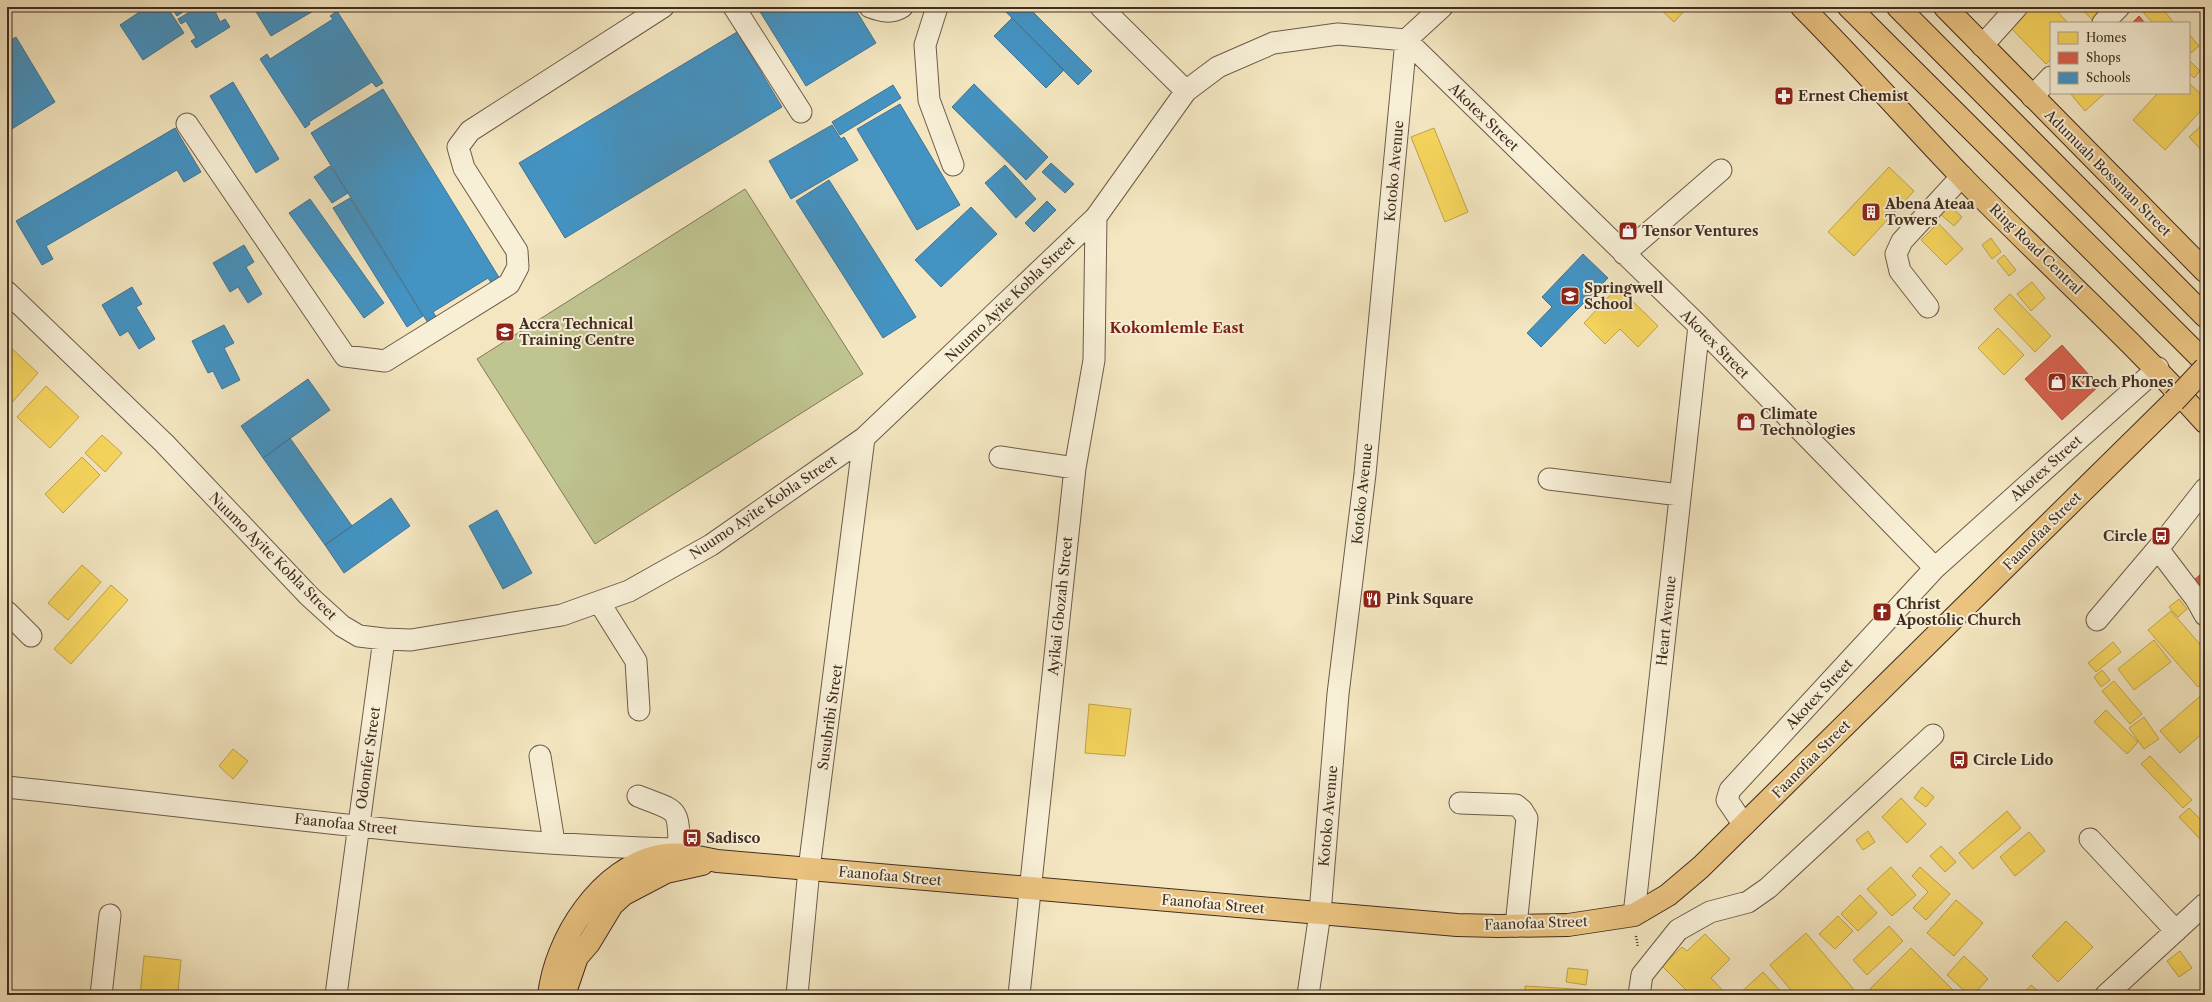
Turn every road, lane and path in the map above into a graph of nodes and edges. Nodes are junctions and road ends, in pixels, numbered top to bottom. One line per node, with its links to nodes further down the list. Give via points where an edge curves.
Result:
1 (663, 7): 23 (street, via 470,131 458,147 464,168 517,251 518,267 509,284 385,361 345,356)
2 (734, 7): 22 (street)
3 (870, 7): 4 (street, via 884,12)
4 (902, 7)
5 (937, 7): 24 (street, via 925,45 930,100)
6 (1442, 7): 17 (street)
7 (1802, 7): 26 (main road, Ring Road Central)
8 (1849, 7): 34 (main road)
9 (1898, 7): 32 (main road)
10 (1936, 7): 16 (main road)
11 (1945, 7): 16 (main road, Adumuah Bossman Street)
12 (2017, 7): 18 (street)
13 (2119, 7): 15 (street)
14 (1108, 9): 20 (street)
15 (2104, 22)
16 (1964, 28): 18 (main road, Adumuah Bossman Street)
17 (1406, 40): 20 (street, Nuumo Ayite Kobla Street, via 1338,34 1273,42 1218,67); 28 (street, Akotex Street); 67 (street, Kotoko Avenue, via 1365,474 1338,694)
18 (1982, 46): 21 (main road, Adumuah Bossman Street)
19 (2050, 78): 21 (street)
20 (1186, 91): 27 (street, Nuumo Ayite Kobla Street)
21 (2032, 97): 29 (main road, Adumuah Bossman Street)
22 (801, 112)
23 (187, 124)
24 (953, 166)
25 (1721, 170): 28 (street)
26 (1962, 176): 31 (street, via 1902,241 1896,254 1900,271); 35 (main road, Ring Road Central)
27 (1096, 217): 38 (street, Nuumo Ayite Kobla Street); 40 (street, Ayikai Gbozah Street, via 1094,360)
28 (1624, 254): 33 (street, Akotex Street)
29 (2205, 271)
30 (7, 292): 51 (street, Nuumo Ayite Kobla Street, via 164,443 309,596 342,626 359,636)
31 (1928, 307)
32 (2205, 316)
33 (1699, 326): 43 (street, Heart Avenue); 45 (street, Akotex Street)
34 (2205, 362)
35 (2158, 368): 37 (main road, Ring Road Central); 45 (street, Akotex Street)
36 (2205, 368): 58 (main road, Faanofaa Street, bridge)
37 (2205, 422)
38 (864, 438): 46 (street, Nuumo Ayite Kobla Street, via 711,545 629,591); 64 (street, Susubribi Street)
39 (1000, 457): 40 (street)
40 (1075, 468): 65 (street, Ayikai Gbozah Street)
41 (1549, 479): 43 (street)
42 (2205, 489): 44 (street)
43 (1680, 495): 69 (street, Heart Avenue)
44 (2158, 548): 48 (street); 49 (street)
45 (1934, 568): 58 (street, Akotex Street, via 1730,790 1727,800)
46 (599, 602): 51 (street, Nuumo Ayite Kobla Street, via 562,615 410,640); 52 (street, via 636,661)
47 (7, 612): 50 (street)
48 (2205, 615)
49 (2097, 620)
50 (31, 636)
51 (384, 639): 59 (street, Odomfer Street)
52 (640, 710)
53 (1933, 734): 79 (street, via 1768,888 1748,902 1710,912 1678,930 1642,975)
54 (540, 756): 61 (street)
55 (7, 787): 59 (street, Faanofaa Street)
56 (638, 796): 62 (street, via 672,810 676,815)
57 (1460, 803): 70 (street, via 1516,805 1527,818)
58 (1744, 825): 69 (main road, Faanofaa Street, via 1668,895)
59 (359, 826): 61 (street, Faanofaa Street); 73 (street, Odomfer Street)
60 (2090, 839): 71 (street)
61 (554, 842): 62 (street, Faanofaa Street)
62 (681, 852): 63 (main road); 74 (main road, via 642,862 590,900 557,955)
63 (717, 861): 64 (main road, Faanofaa Street); 75 (main road, via 666,872 624,894 612,905 578,957)
64 (809, 869): 65 (main road, Faanofaa Street); 76 (street, Susubribi Street)
65 (1030, 888): 67 (main road, Faanofaa Street); 77 (street, Ayikai Gbozah Street)
66 (2205, 904): 71 (street)
67 (1320, 913): 70 (main road, Faanofaa Street, via 1457,925); 78 (street, Kotoko Avenue)
68 (110, 915): 72 (street)
69 (1634, 915): 70 (main road, Faanofaa Street, via 1568,925)
70 (1516, 926)
71 (2176, 931): 80 (street)
72 (101, 995)
73 (336, 995)
74 (549, 995)
75 (564, 995)
76 (797, 995)
77 (1019, 995)
78 (1308, 995)
79 (1639, 995)
80 (2106, 995)

